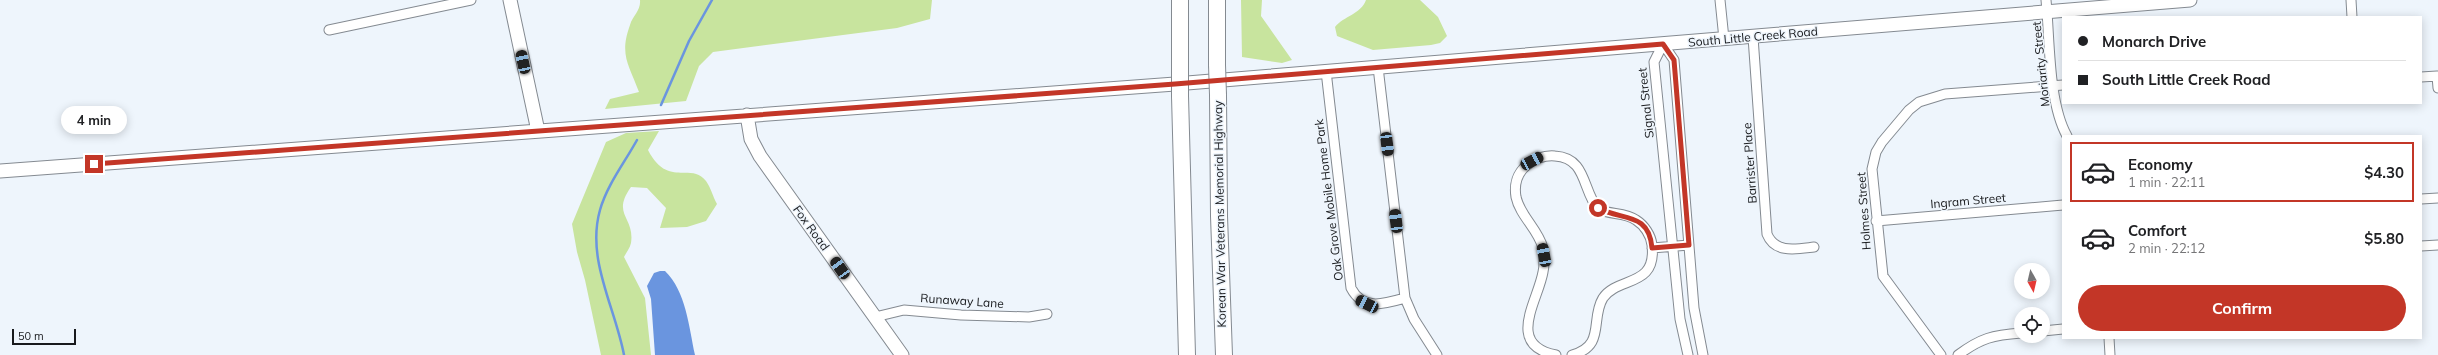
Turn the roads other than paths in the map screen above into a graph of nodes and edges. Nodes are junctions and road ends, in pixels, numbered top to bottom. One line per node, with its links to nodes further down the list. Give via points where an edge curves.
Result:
1 (471, 0): 10 (street)
2 (510, 0): 20 (street)
3 (1180, 0): 41 (highway, bridge)
4 (1217, 0): 42 (highway, Korean War Veterans Memorial Highway, bridge, via 1219,216)
5 (1720, 0): 12 (street)
6 (2190, 0): 8 (street, South Little Creek Road)
7 (2350, 0): 9 (street)
8 (2047, 6): 11 (street, South Little Creek Road); 17 (street, Moriarity Street)
9 (2352, 16)
10 (329, 30)
11 (1753, 37): 12 (street, South Little Creek Road); 32 (street, Barrister Place, via 1767,234 1770,240 1781,248)
12 (1724, 40): 13 (street, South Little Creek Road)
13 (1663, 44): 14 (street, South Little Creek Road); 27 (street, via 1674,60); 29 (street, Signal Street, via 1654,62)
14 (1378, 66): 15 (street, South Little Creek Road); 33 (street)
15 (1326, 71): 19 (street, South Little Creek Road); 33 (street, Oak Grove Mobile Home Park, via 1351,288 1359,300 1367,304 1387,303)
16 (2422, 77): 18 (street, via 2437,76)
17 (2058, 85): 21 (street, Moriarity Street, via 2060,120); 26 (street, Holmes Street, via 1945,94 1919,102 1900,120 1876,152 1872,169)
18 (2438, 88)
19 (747, 114): 20 (street, South Little Creek Road); 35 (street, Fox Road, via 751,139 760,156)
20 (538, 131): 22 (street, South Little Creek Road)
21 (2067, 135)
22 (0, 171)
23 (2438, 198): 24 (street)
24 (2422, 199)
25 (2062, 205): 26 (street, Ingram Street)
26 (1876, 221): 48 (street, Holmes Street, via 1880,268 1886,283)
27 (1689, 245): 29 (street); 47 (street, via 1694,308)
28 (2438, 245): 30 (street)
29 (1673, 246): 31 (street); 46 (street, Signal Street, via 1681,326)
30 (2422, 246)
31 (1652, 248): 44 (street, via 1650,237 1635,219 1598,208 1584,176 1571,160 1564,157 1539,157 1525,166 1516,180 1516,198 1540,239 1544,263 1542,280 1530,308 1528,330 1534,344); 45 (street, via 1651,262 1644,273 1633,282 1613,289 1604,298 1599,308 1598,326 1593,340 1582,351)
32 (1814, 248)
33 (1405, 298): 43 (street, via 1411,314)
34 (1047, 314): 35 (street, Runaway Lane, via 1029,317 904,310)
35 (875, 317): 40 (street, Fox Road)
36 (2062, 329): 37 (street)
37 (2050, 330)
38 (2014, 334): 49 (street, via 1986,337)
39 (2109, 339): 50 (street)
40 (902, 355)
41 (1187, 355)
42 (1224, 355)
43 (1437, 355)
44 (1556, 355)
45 (1572, 355)
46 (1688, 355)
47 (1703, 355)
48 (1941, 355)
49 (1958, 355)
50 (2110, 355)

